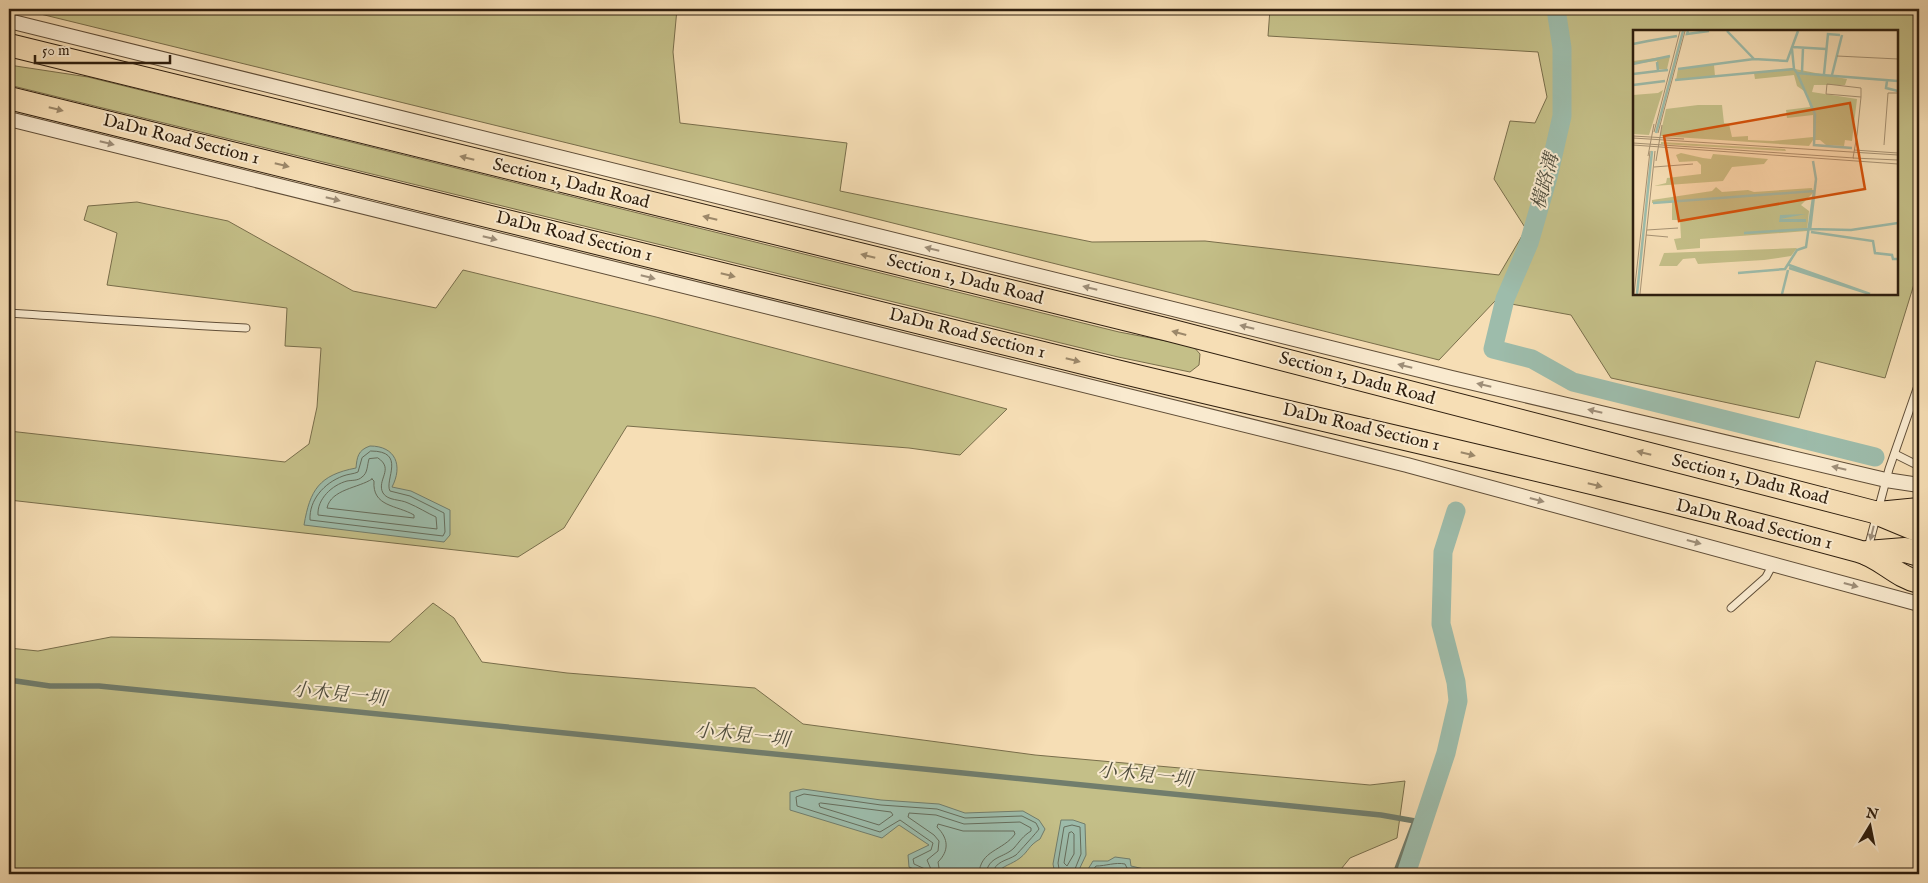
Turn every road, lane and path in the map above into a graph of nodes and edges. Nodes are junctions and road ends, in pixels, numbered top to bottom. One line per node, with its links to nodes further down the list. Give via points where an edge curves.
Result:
1 (9, 21): 10 (street, Section 1, Dadu Road, one-way to 1, via 1452,378)
2 (9, 45): 13 (main road, Section 1, Dadu Road, one-way to 2, via 1169,330)
3 (9, 98): 15 (main road, DaDu Road Section 1, one-way to 15)
4 (9, 119): 17 (street, DaDu Road Section 1, one-way to 17, via 1433,472)
5 (9, 313): 6 (lane)
6 (246, 328)
7 (1919, 383): 8 (lane)
8 (1894, 456): 9 (lane); 10 (lane)
9 (1919, 466)
10 (1888, 474): 11 (street, Section 1, Dadu Road); 13 (lane)
11 (1919, 485)
12 (1919, 509): 13 (main road, Section 1, Dadu Road)
13 (1878, 513): 14 (highway); 15 (lane, one-way to 15)
14 (1919, 530)
15 (1867, 553): 16 (highway, via 1904,550); 18 (main road, DaDu Road Section 1, via 1905,579)
16 (1919, 554)
17 (1774, 564): 19 (street, DaDu Road Section 1, one-way to 19); 20 (lane, via 1766,577)
18 (1919, 582)
19 (1919, 604)
20 (1731, 608)

